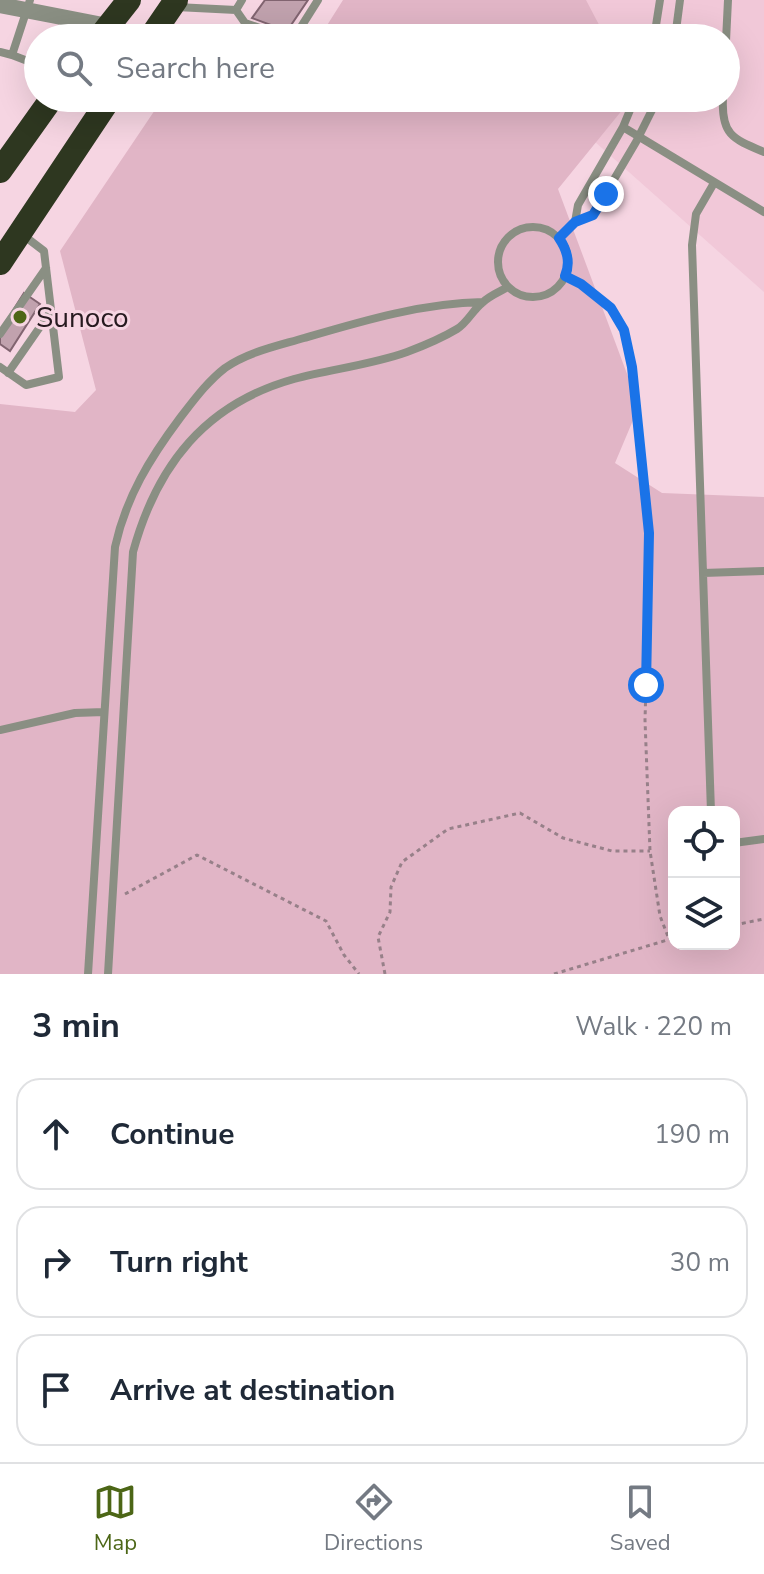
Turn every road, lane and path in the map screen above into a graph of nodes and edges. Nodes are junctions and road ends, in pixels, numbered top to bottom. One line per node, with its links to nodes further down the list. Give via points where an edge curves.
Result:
1 (129, 0): 12 (highway)
2 (242, 0): 10 (lane)
3 (318, 0): 15 (lane)
4 (660, 0): 16 (lane)
5 (680, 0): 17 (lane)
6 (728, 0): 18 (lane)
7 (173, 3): 10 (lane); 13 (highway)
8 (0, 5): 9 (street)
9 (29, 5): 11 (street); 20 (lane)
10 (236, 10): 14 (lane)
11 (82, 24)
12 (110, 24)
13 (159, 24)
14 (248, 24)
15 (302, 24)
16 (656, 24)
17 (677, 24)
18 (727, 24)
19 (0, 52): 20 (lane)
20 (12, 55): 21 (lane)
21 (24, 60)
22 (40, 112): 30 (highway, via 11,147)
23 (101, 112): 34 (highway)
24 (629, 112): 27 (lane)
25 (651, 112): 28 (lane)
26 (722, 112): 29 (lane, via 726,129 737,141)
27 (623, 127): 28 (lane); 33 (lane, via 578,205)
28 (640, 136): 31 (lane); 33 (lane, via 593,215)
29 (764, 152)
30 (0, 171)
31 (714, 183): 32 (lane); 45 (lane, via 696,214 692,245)
32 (764, 212)
33 (575, 222): 35 (lane)
34 (21, 233): 36 (highway); 37 (lane, via 44,251)
35 (559, 238): 38 (lane, via 569,260); 39 (lane, via 531,226 512,233 498,259)
36 (0, 263)
37 (46, 268): 41 (lane); 42 (lane)
38 (565, 276): 39 (lane, via 558,287 537,297); 51 (path, via 611,308 624,330 632,367 649,527 645,720)
39 (508, 287): 40 (lane)
40 (483, 302): 46 (lane, via 448,302 265,349 224,369 198,394 140,476 119,527); 58 (lane, via 458,328 406,352 251,394 188,441 171,462 133,552)
41 (51, 311): 43 (lane); 43 (lane, via 59,377 26,385)
42 (0, 334)
43 (4, 370)
44 (764, 571): 45 (lane)
45 (703, 573): 48 (lane)
46 (104, 712): 47 (lane); 57 (lane)
47 (0, 730)
48 (711, 806)
49 (764, 839): 50 (lane)
50 (740, 842)
51 (650, 851): 55 (path, via 660,916); 60 (path, via 612,851 563,838 520,813 448,829 402,862 391,887 390,912 378,937)
52 (125, 907): 59 (path, via 125,894 197,855 326,921)
53 (764, 919): 54 (path)
54 (740, 924)
55 (668, 933)
56 (668, 940): 61 (path)
57 (88, 974)
58 (108, 974)
59 (359, 974)
60 (385, 974)
61 (554, 974)

